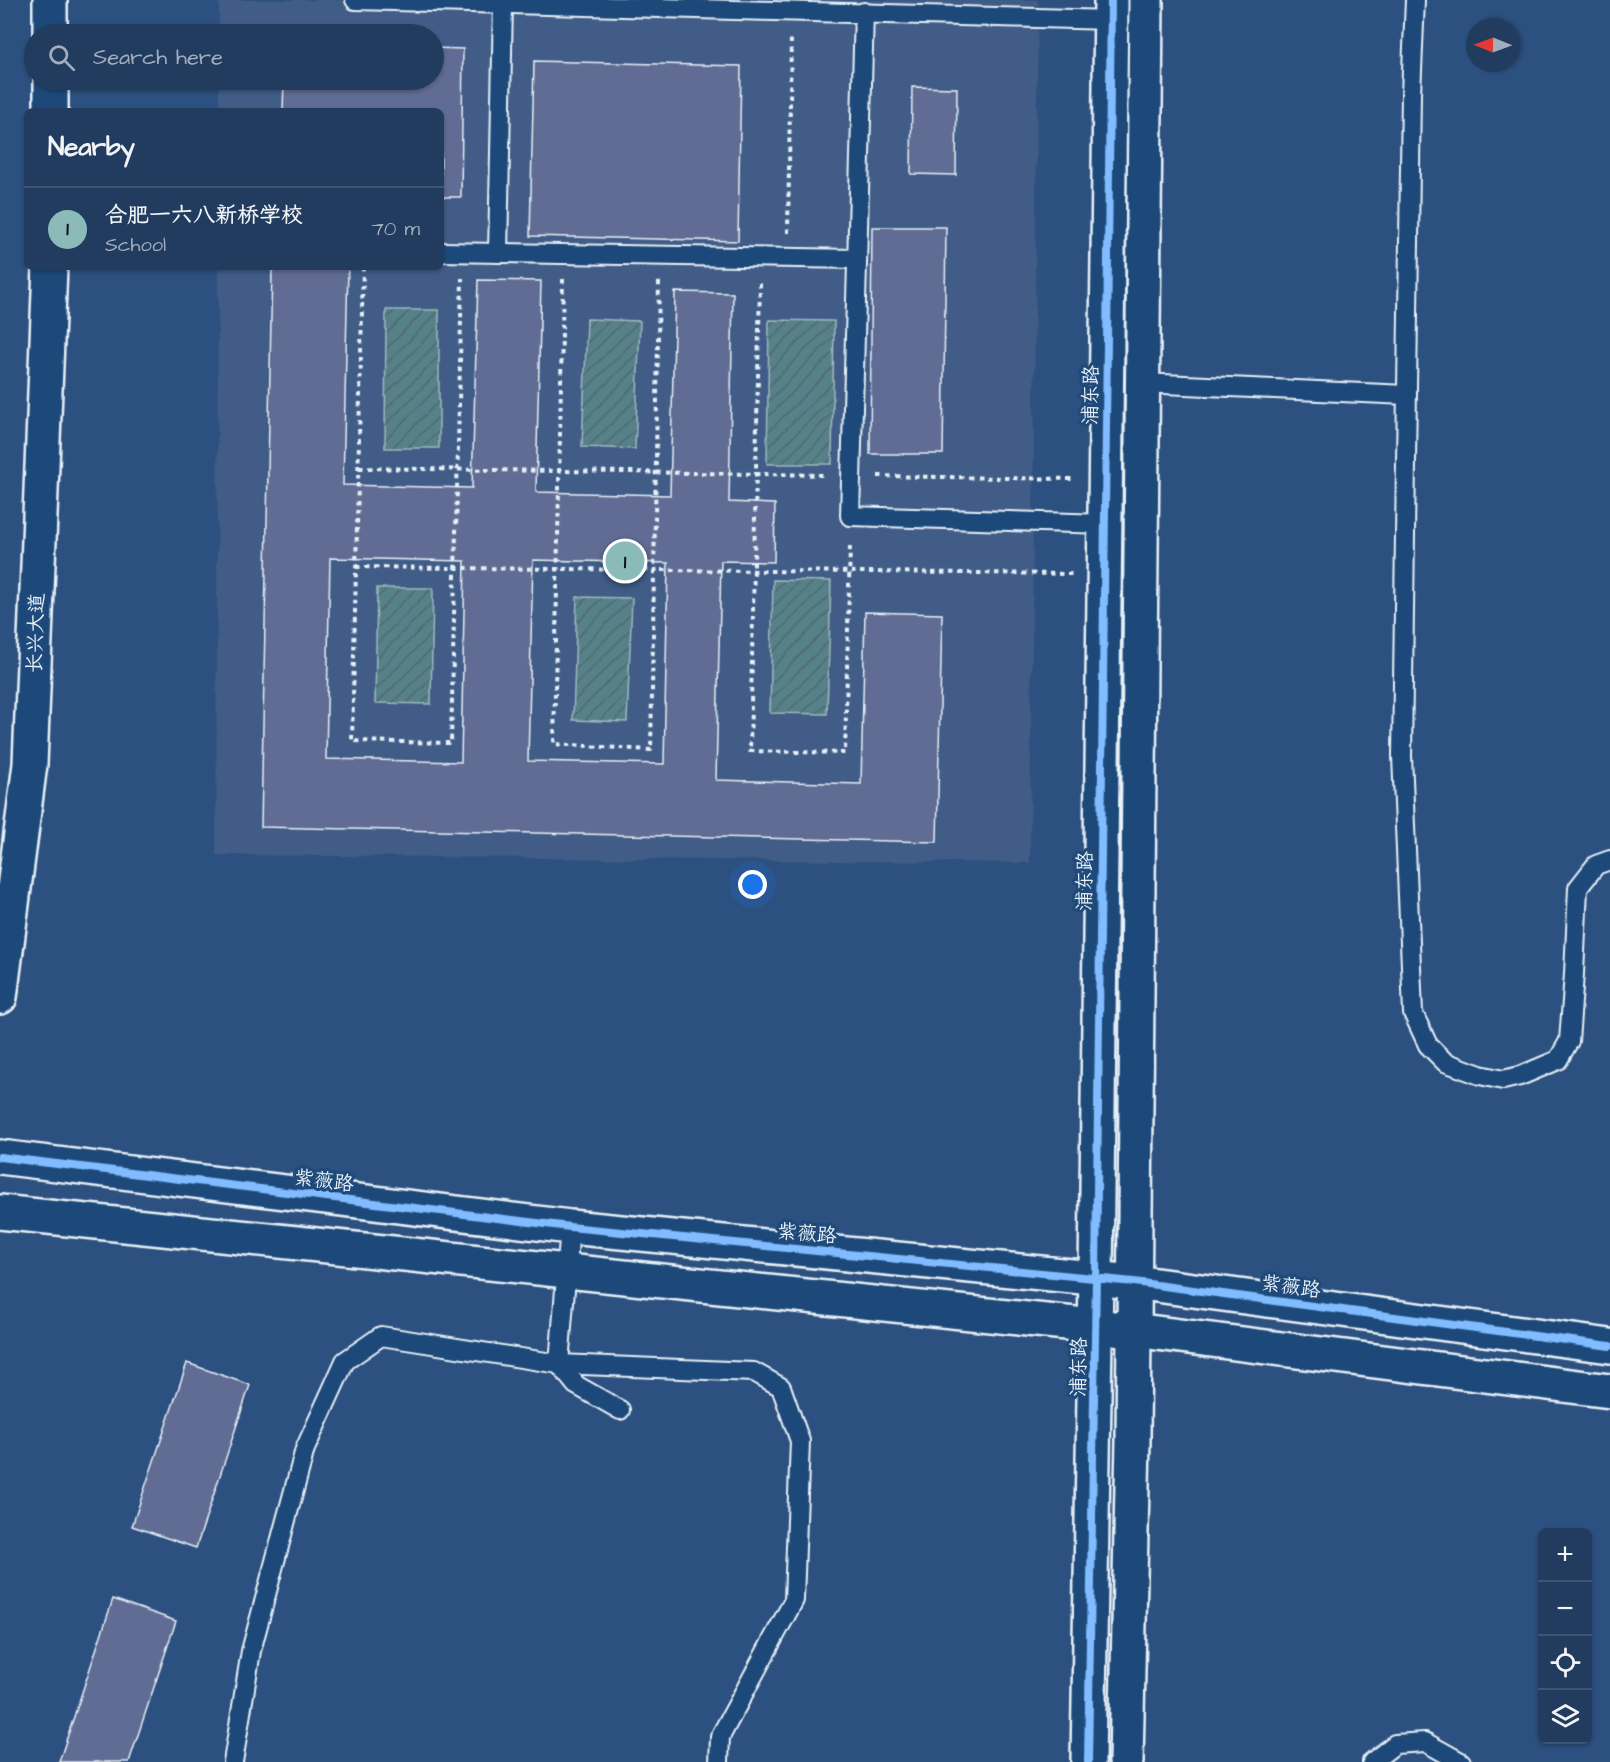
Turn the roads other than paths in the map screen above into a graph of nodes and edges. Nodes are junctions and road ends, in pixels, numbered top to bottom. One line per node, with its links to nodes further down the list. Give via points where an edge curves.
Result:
1 (50, 0): 8 (street)
2 (355, 0): 5 (lane)
3 (1146, 0): 15 (street)
4 (1415, 0): 16 (lane)
5 (503, 3): 7 (lane); 12 (lane)
6 (1111, 10): 7 (lane, via 989,18); 17 (street, 浦东路)
7 (864, 12): 13 (lane)
8 (50, 24)
9 (51, 90): 10 (street)
10 (51, 108)
11 (444, 252): 12 (lane)
12 (498, 253): 13 (lane)
13 (857, 259): 17 (lane, via 850,516)
14 (50, 270): 19 (street, 长兴大道, via 30,764)
15 (1141, 383): 16 (lane); 25 (street)
16 (1407, 395): 18 (lane, via 1402,756 1413,1013 1428,1045 1445,1062 1503,1080 1558,1060 1569,1041 1578,888 1596,866)
17 (1105, 524): 24 (street, 浦东路)
18 (1610, 860)
19 (0, 997)
20 (0, 1157): 22 (street, 紫薇路)
21 (0, 1212): 23 (street)
22 (570, 1227): 23 (lane); 24 (street, 紫薇路)
23 (567, 1271): 26 (street); 29 (lane)
24 (1096, 1277): 25 (street, 紫薇路); 26 (street, 浦东路)
25 (1134, 1282): 27 (street); 28 (street, 紫薇路)
26 (1095, 1326): 27 (street); 34 (street, 浦东路)
27 (1133, 1330): 30 (street); 35 (street)
28 (1610, 1346)
29 (559, 1364): 31 (lane, via 576,1385); 32 (lane, via 381,1336 345,1361 304,1449 251,1651); 33 (lane, via 754,1372 781,1387 800,1441 794,1600 720,1737)
30 (1610, 1391)
31 (620, 1410)
32 (233, 1762)
33 (719, 1762)
34 (1088, 1762)
35 (1126, 1762)
36 (1372, 1762): 37 (lane, via 1395,1744 1425,1742)
37 (1461, 1762)

